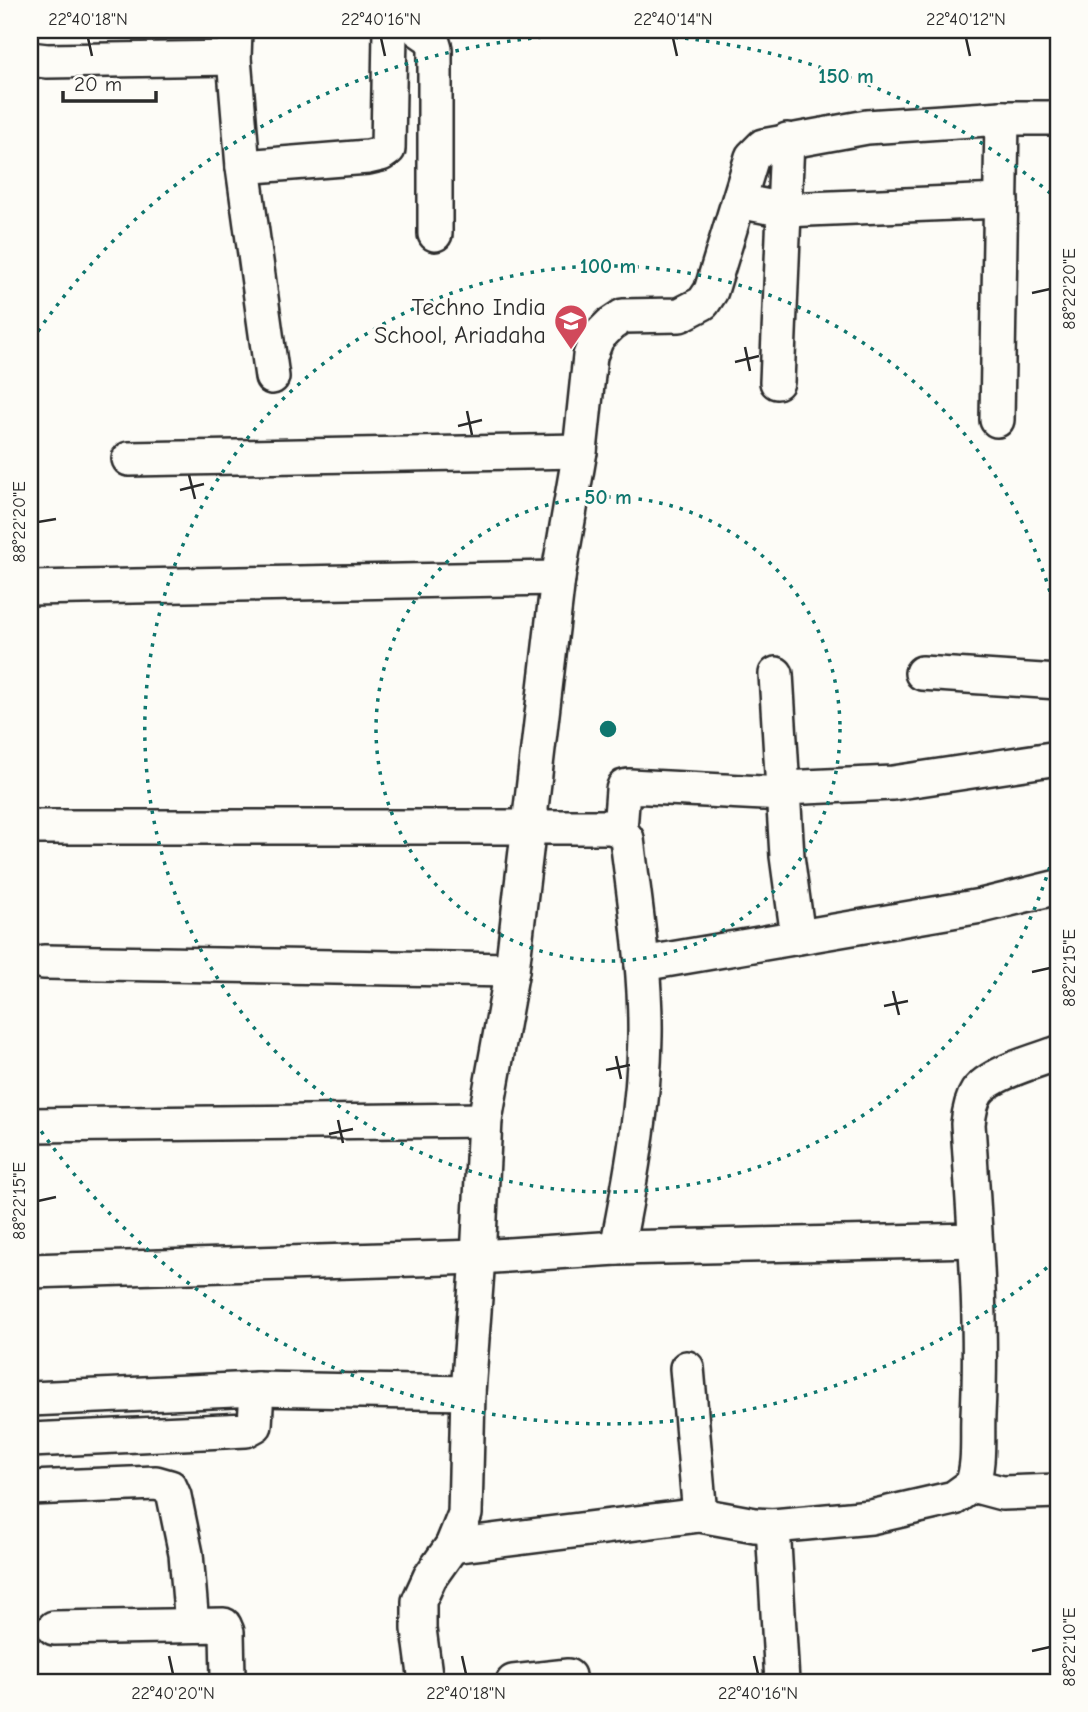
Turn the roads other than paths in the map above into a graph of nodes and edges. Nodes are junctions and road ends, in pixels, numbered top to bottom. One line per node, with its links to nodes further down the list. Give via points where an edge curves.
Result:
1 (390, 30): 8 (street, via 388,149 368,157)
2 (419, 30): 12 (street, via 432,39 435,49)
3 (235, 44): 4 (street); 8 (street)
4 (30, 59)
5 (1002, 118): 6 (street); 7 (street, via 867,127); 10 (street)
6 (1058, 118)
7 (787, 140): 9 (street, via 756,150); 11 (street)
8 (243, 167): 13 (street)
9 (739, 201): 11 (street); 16 (street, via 712,291 703,303 680,315 622,316 597,338 590,356)
10 (1001, 201): 11 (street); 15 (street)
11 (784, 210): 14 (street)
12 (435, 234)
13 (272, 377)
14 (777, 382)
15 (997, 420)
16 (580, 451): 17 (street); 18 (street)
17 (129, 459)
18 (558, 578): 19 (street); 26 (street)
19 (30, 587)
20 (922, 673): 22 (street)
21 (776, 674): 24 (street)
22 (1058, 682)
23 (1058, 758): 24 (street, via 893,783)
24 (783, 791): 27 (street, via 624,787); 29 (street)
25 (30, 827): 26 (street)
26 (529, 827): 27 (street); 32 (street)
27 (620, 830): 31 (street, via 627,839)
28 (1058, 887): 29 (street, via 981,906)
29 (798, 937): 31 (street)
30 (44, 962): 32 (street)
31 (642, 964): 37 (street, via 646,1036 634,1162)
32 (512, 970): 34 (street)
33 (1058, 1053): 36 (street, via 1003,1074 977,1092 968,1124)
34 (485, 1120): 35 (street); 38 (street)
35 (30, 1125)
36 (975, 1240): 37 (street); 45 (street, via 979,1386)
37 (617, 1248): 38 (street)
38 (478, 1257): 39 (street); 42 (street)
39 (30, 1271)
40 (687, 1368): 48 (street)
41 (257, 1389): 42 (street); 43 (street); 44 (street, via 257,1419 251,1429)
42 (468, 1393): 50 (street, via 465,1514)
43 (30, 1399)
44 (30, 1440)
45 (972, 1485): 47 (street, via 1002,1493); 49 (street, via 954,1497 879,1516)
46 (30, 1488): 51 (street, via 156,1483 170,1487 186,1554)
47 (1058, 1491)
48 (700, 1515): 49 (street); 50 (street)
49 (773, 1526): 57 (street)
50 (453, 1546): 55 (street, via 419,1601)
51 (192, 1625): 52 (street); 54 (street, via 227,1629)
52 (54, 1628)
53 (568, 1676): 56 (street)
54 (230, 1682)
55 (426, 1682)
56 (513, 1682)
57 (782, 1682)

